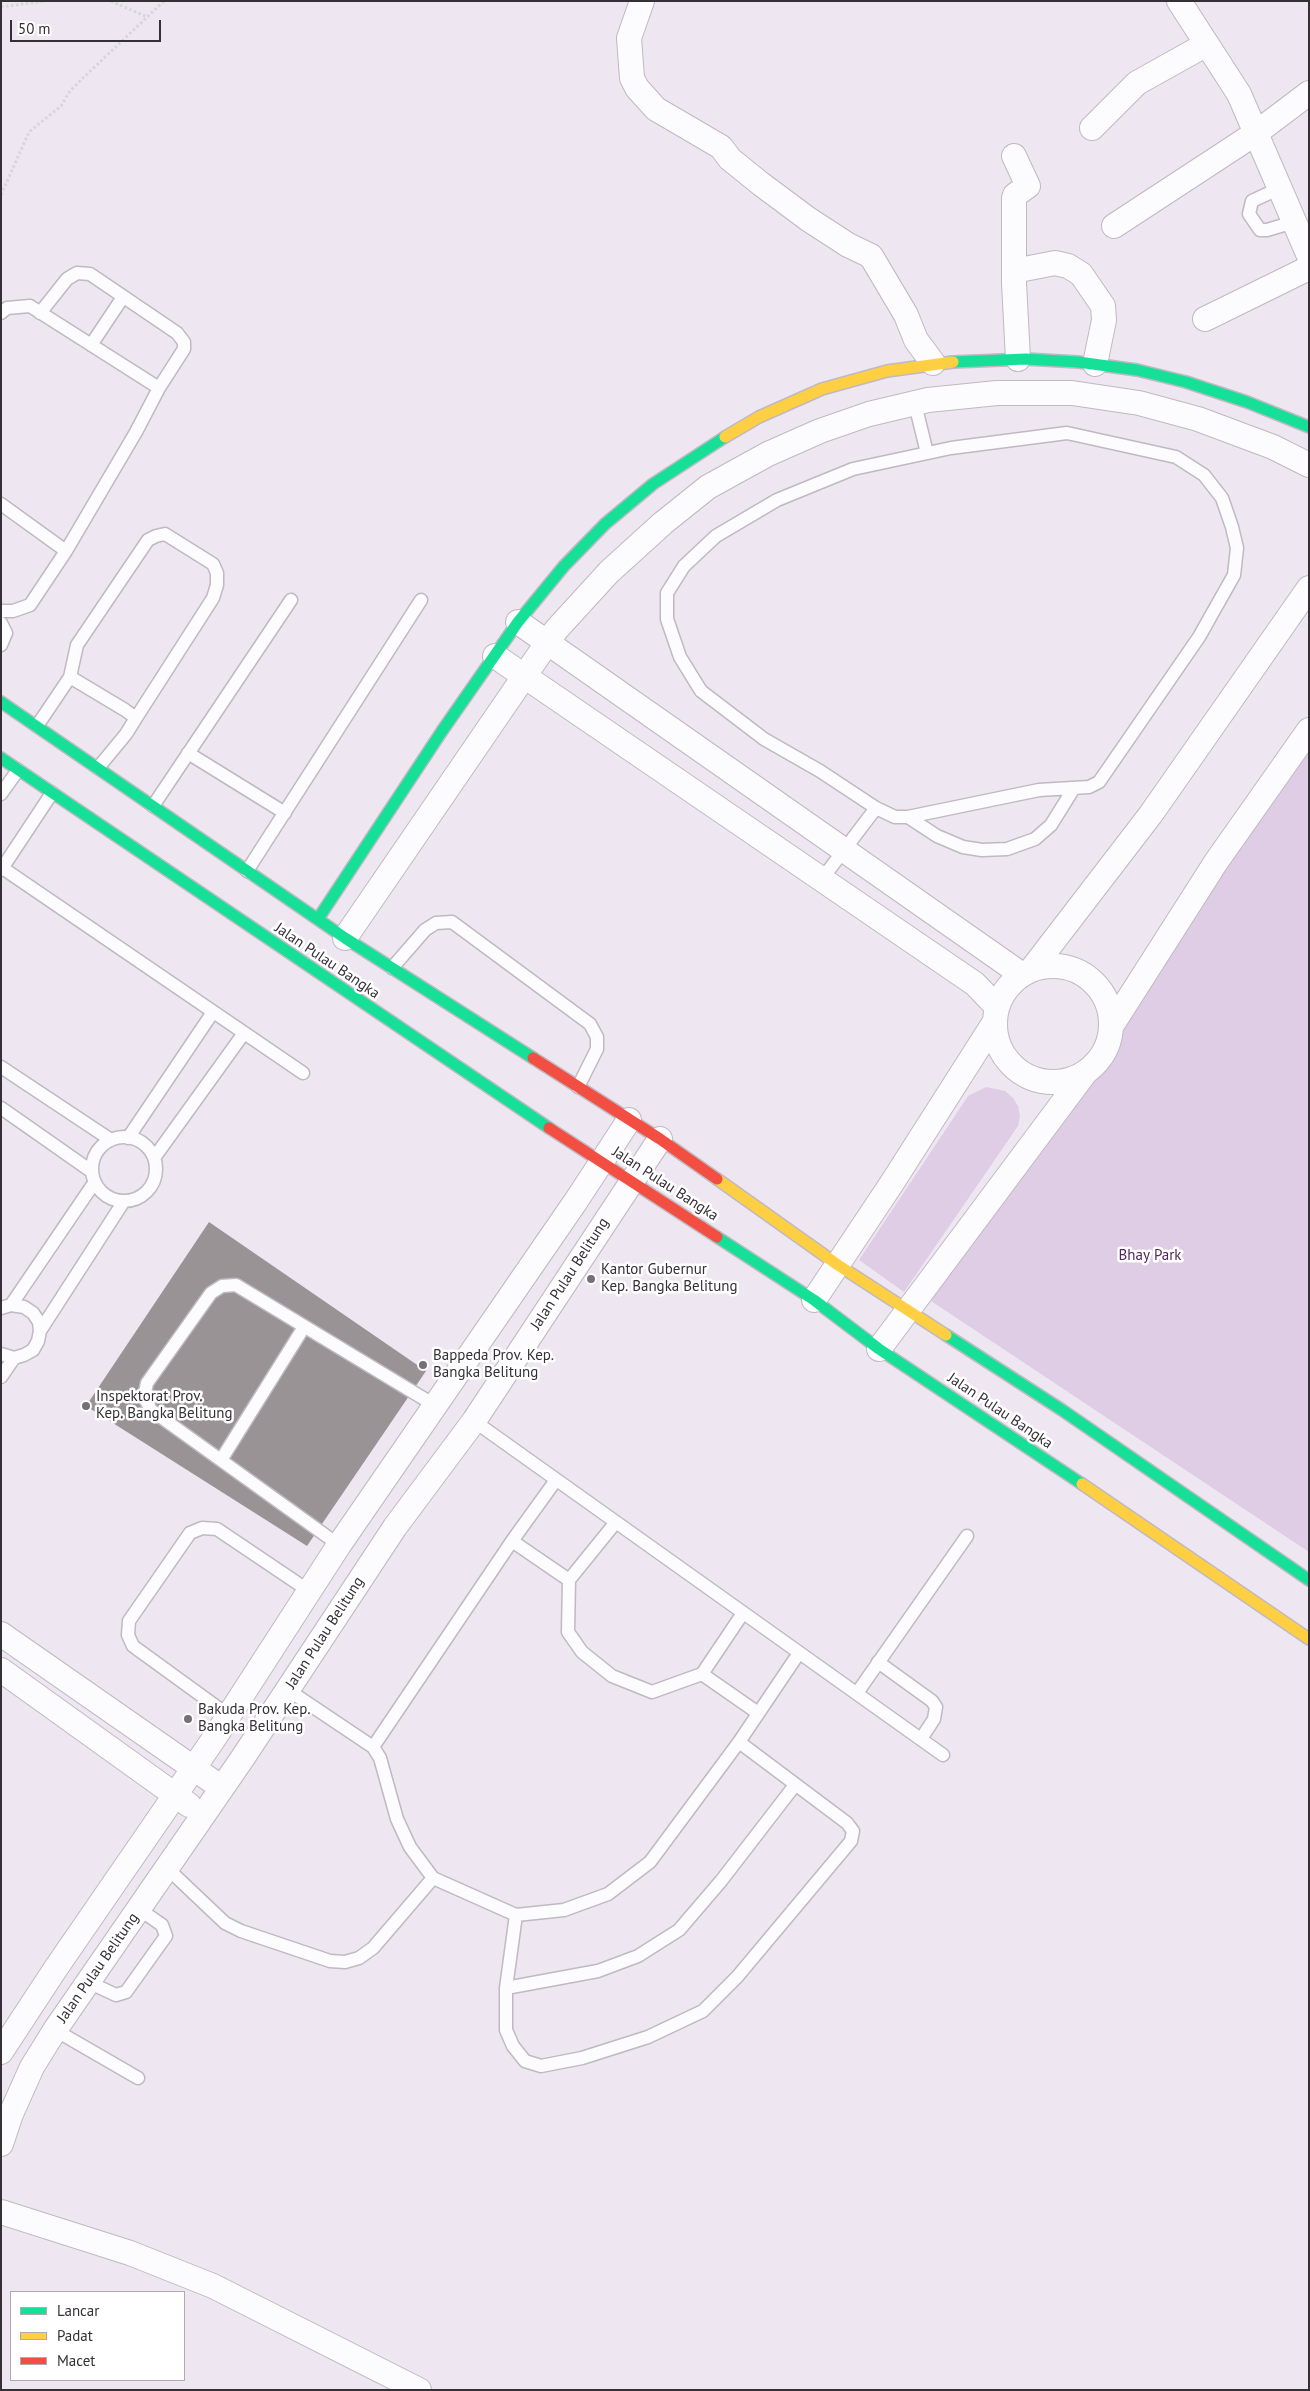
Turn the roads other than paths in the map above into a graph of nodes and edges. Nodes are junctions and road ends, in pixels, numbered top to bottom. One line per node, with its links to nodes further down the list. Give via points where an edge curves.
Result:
1 (642, 1): 19 (street, via 629,38 632,78 637,88 656,108 721,148 730,159 808,219 872,256 906,315 916,340)
2 (1179, 1): 3 (street)
3 (1207, 44): 5 (street, via 1137,83); 6 (street, via 1239,94)
4 (1309, 94): 6 (street)
5 (1092, 128)
6 (1256, 133): 8 (street); 9 (street)
7 (1014, 156): 12 (street, via 1028,186 1014,198)
8 (1280, 188): 10 (street); 10 (lane, via 1252,201 1249,214 1260,230)
9 (1114, 226)
10 (1304, 240)
11 (1309, 268): 16 (street)
12 (1014, 271): 18 (street); 20 (street, via 1056,264 1068,266 1081,274 1104,306)
13 (123, 297): 15 (lane, via 90,274 77,273 67,279); 17 (lane); 21 (lane, via 177,333 184,342 184,349)
14 (1, 313): 15 (lane, via 18,306 30,306)
15 (40, 313): 17 (lane)
16 (1205, 319)
17 (91, 345): 21 (lane)
18 (1018, 359): 19 (main road); 20 (main road)
19 (933, 363): 32 (main road, via 887,371 822,390 759,417 707,448 653,484 606,524 564,566)
20 (1095, 364): 23 (main road, via 1186,382 1247,402)
21 (159, 388): 27 (lane)
22 (914, 404): 24 (lane); 25 (street, via 997,393 1072,393 1139,403 1198,419 1273,446); 34 (street, via 869,414 820,431 708,486 609,572)
23 (1309, 428)
24 (928, 453): 47 (lane, via 1067,433 1176,457 1204,474 1222,498 1237,548 1234,575 1200,636 1109,768 1098,782 1089,787); 51 (lane, via 853,469 777,500 716,536 684,566 667,593 667,619 680,657 701,690 764,739)
25 (1309, 465)
26 (1, 504): 27 (lane)
27 (66, 551): 31 (lane, via 30,605)
28 (1309, 588): 61 (street, via 1151,814)
29 (290, 600): 43 (lane)
30 (422, 600): 52 (lane)
31 (1, 611)
32 (518, 622): 34 (street); 36 (main road)
33 (1, 623): 35 (lane, via 6,633)
34 (547, 643): 37 (street); 54 (street)
35 (1, 645)
36 (496, 656): 37 (street); 58 (main road, via 442,731)
37 (524, 675): 57 (street); 59 (street)
38 (70, 677): 40 (lane); 40 (lane, via 77,645 148,540 165,534 213,564 217,585 213,598); 41 (lane)
39 (1, 702): 41 (main road, Jalan Pulau Bangka)
40 (136, 718): 45 (lane)
41 (37, 726): 45 (main road, Jalan Pulau Bangka)
42 (1309, 730): 64 (street, via 1216,862)
43 (188, 753): 50 (lane); 52 (lane)
44 (1, 758): 46 (main road, Jalan Pulau Bangka)
45 (98, 768): 50 (main road, Jalan Pulau Bangka)
46 (18, 770): 48 (main road, Jalan Pulau Bangka); 49 (lane)
47 (1074, 788): 53 (lane, via 1039,790); 53 (lane, via 1051,825 1035,839 1006,849 963,847 937,836)
48 (52, 793): 55 (lane); 76 (main road, Jalan Pulau Bangka)
49 (1, 794)
50 (153, 806): 56 (main road, Jalan Pulau Bangka)
51 (876, 808): 53 (lane, via 895,817); 54 (lane)
52 (285, 813): 56 (lane)
53 (908, 817)
54 (844, 850): 57 (lane); 61 (street)
55 (2, 868): 62 (lane)
56 (248, 871): 58 (main road, Jalan Pulau Bangka)
57 (822, 879): 63 (street, via 975,984)
58 (318, 919): 59 (main road, Jalan Pulau Bangka)
59 (345, 938): 60 (main road, Jalan Pulau Bangka)
60 (392, 968): 69 (main road, Jalan Pulau Bangka); 69 (lane, via 425,930 436,923 452,922 590,1024 597,1037 597,1049)
61 (1026, 972): 63 (street, via 1005,990); 64 (street, via 1054,965 1087,976 1096,983 1108,1002)
62 (213, 1012): 65 (lane); 72 (lane)
63 (996, 1015): 68 (street, via 995,1034 1004,1055 1029,1078 1052,1082); 80 (street)
64 (1112, 1025): 68 (street, via 1107,1047)
65 (244, 1033): 67 (lane); 75 (lane)
66 (1, 1067): 73 (lane)
67 (303, 1073)
68 (1085, 1073): 83 (street)
69 (578, 1087): 71 (main road, Jalan Pulau Bangka)
70 (1, 1108): 77 (lane)
71 (629, 1120): 74 (main road, Jalan Pulau Bangka); 76 (street)
72 (128, 1138): 73 (lane); 75 (lane, via 147,1147)
73 (111, 1140): 77 (lane, via 99,1148 93,1158)
74 (660, 1140): 78 (street, Jalan Pulau Belitung); 80 (main road, Jalan Pulau Bangka)
75 (154, 1158): 79 (lane, via 156,1170 147,1192 136,1199)
76 (602, 1162): 78 (main road, Jalan Pulau Bangka); 90 (street)
77 (93, 1177): 79 (lane, via 101,1193 112,1200); 82 (lane)
78 (632, 1180): 81 (main road, Jalan Pulau Bangka); 91 (street, Jalan Pulau Belitung)
79 (124, 1201): 85 (lane)
80 (838, 1265): 81 (street); 83 (main road, Jalan Pulau Bangka)
81 (814, 1300): 86 (main road, Jalan Pulau Bangka)
82 (6, 1307): 85 (lane, via 24,1307 33,1313)
83 (909, 1309): 86 (street); 99 (main road, Jalan Pulau Bangka)
84 (304, 1327): 90 (lane); 92 (lane); 92 (lane, via 236,1286 222,1286 211,1293 147,1383 144,1397 151,1410)
85 (40, 1332): 88 (lane, via 32,1350)
86 (879, 1349): 103 (main road, Jalan Pulau Bangka)
87 (1, 1354): 88 (lane)
88 (14, 1358): 89 (lane)
89 (1, 1377)
90 (436, 1406): 97 (street)
91 (474, 1421): 93 (lane); 108 (street, Jalan Pulau Belitung, via 395,1527)
92 (221, 1460): 97 (lane)
93 (556, 1480): 94 (lane); 96 (lane)
94 (616, 1522): 98 (lane); 101 (lane)
95 (966, 1536): 105 (lane)
96 (512, 1541): 98 (lane); 114 (lane)
97 (339, 1545): 100 (street)
98 (569, 1580): 107 (lane, via 568,1632 582,1652 612,1676 652,1692)
99 (1309, 1580)
100 (309, 1591): 111 (street); 111 (lane, via 216,1529 202,1528 190,1533 129,1621 128,1635 133,1646)
101 (743, 1612): 104 (lane); 107 (lane)
102 (1, 1634): 116 (street)
103 (1309, 1639)
104 (799, 1652): 109 (lane); 110 (lane)
105 (878, 1662): 109 (lane); 112 (lane, via 936,1707 934,1719)
106 (1, 1670): 119 (street)
107 (702, 1674): 110 (lane)
108 (288, 1690): 114 (lane); 118 (street, Jalan Pulau Belitung)
109 (856, 1693): 112 (lane)
110 (758, 1713): 113 (lane)
111 (228, 1715): 116 (street)
112 (921, 1739): 115 (lane)
113 (738, 1742): 117 (lane); 124 (lane, via 650,1862 608,1894 564,1910)
114 (373, 1747): 122 (lane, via 380,1758 397,1819 410,1847)
115 (943, 1755)
116 (193, 1768): 118 (street); 119 (street)
117 (795, 1785): 126 (lane, via 679,1930 638,1956 598,1971); 126 (lane, via 847,1823 853,1831 851,1841 737,1977 703,2011 648,2037 582,2058 541,2066 526,2061 513,2046 506,2030)
118 (222, 1788): 120 (street, Jalan Pulau Belitung)
119 (175, 1796): 120 (street); 128 (street)
120 (204, 1815): 121 (street, Jalan Pulau Belitung)
121 (167, 1868): 122 (lane, via 224,1923 330,1961 345,1962 359,1958 373,1948); 123 (street, Jalan Pulau Belitung)
122 (433, 1878): 124 (lane)
123 (139, 1909): 125 (street, Jalan Pulau Belitung); 125 (lane, via 162,1924 166,1936 126,1992 116,1995)
124 (516, 1915): 126 (lane)
125 (88, 1982): 127 (street, Jalan Pulau Belitung)
126 (506, 1988)
127 (55, 2030): 129 (lane); 130 (street, Jalan Pulau Belitung, via 32,2067)
128 (1, 2052)
129 (138, 2078)
130 (1, 2144)
131 (1, 2212): 132 (street, via 130,2253 213,2286)
132 (419, 2390)

